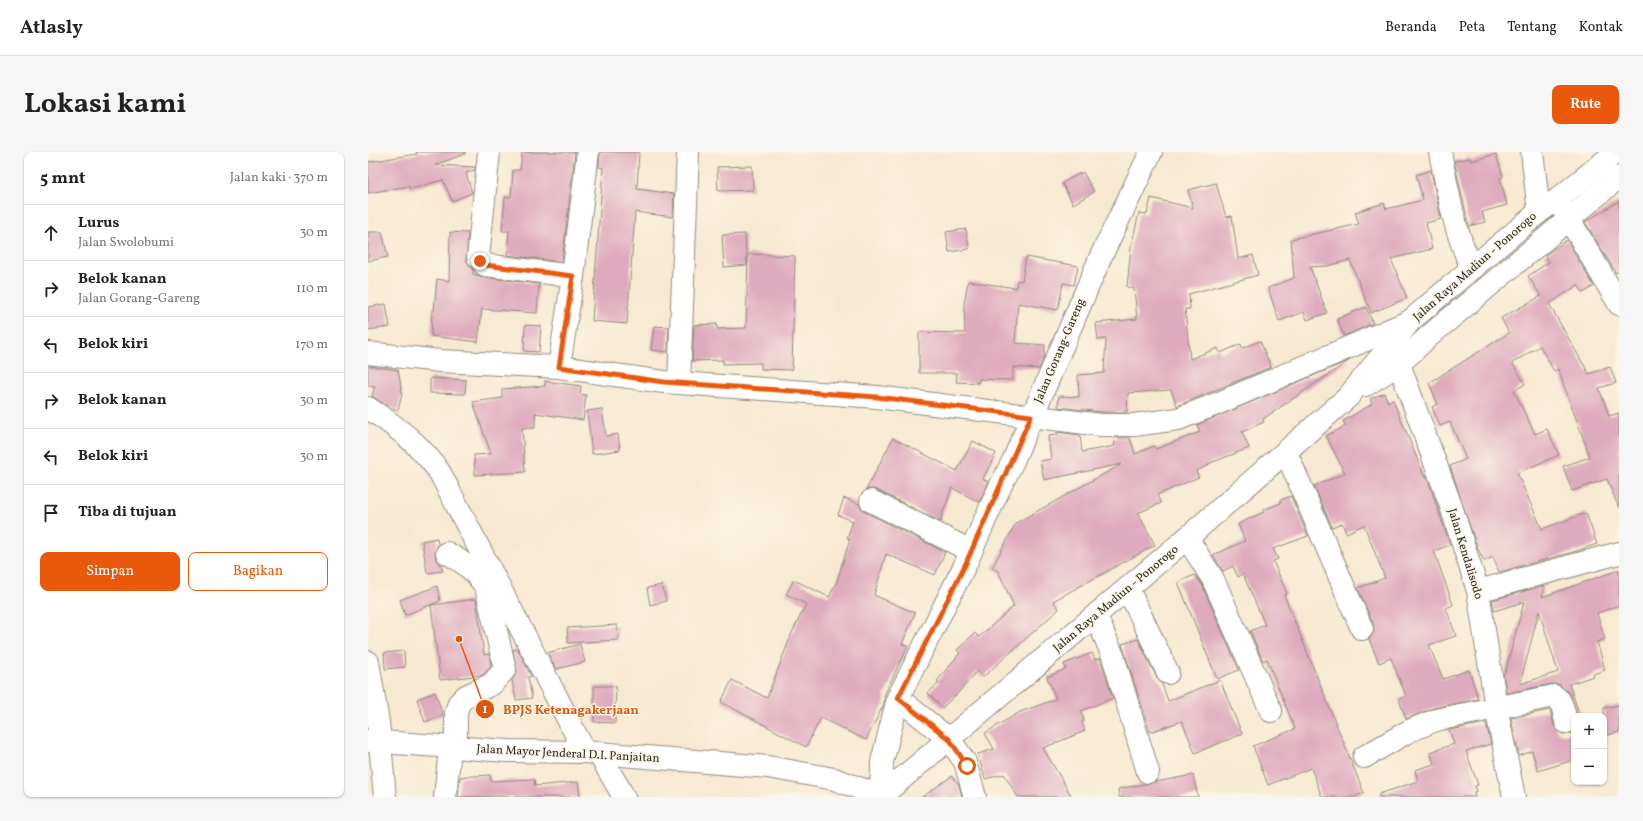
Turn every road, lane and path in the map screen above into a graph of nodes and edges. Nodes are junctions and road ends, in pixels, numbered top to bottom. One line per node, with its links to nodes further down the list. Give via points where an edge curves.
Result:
1 (489, 152): 13 (main road, via 478,257 480,261 485,265)
2 (588, 152): 13 (main road)
3 (688, 152): 19 (main road)
4 (1151, 152): 22 (main road, Jalan Gorang-Gareng, via 1101,256)
5 (1440, 152): 12 (main road, via 1456,229)
6 (1532, 152): 10 (main road)
7 (1616, 152): 9 (main road, Jalan Raya Madiun - Ponorogo)
8 (1619, 177): 11 (main road, Jalan Raya Madiun - Ponorogo)
9 (1558, 200): 10 (main road, Jalan Raya Madiun - Ponorogo); 11 (main road)
10 (1539, 212): 12 (main road, Jalan Raya Madiun - Ponorogo)
11 (1570, 220): 14 (main road); 17 (main road, Jalan Raya Madiun - Ponorogo)
12 (1472, 268): 15 (main road, Jalan Raya Madiun - Ponorogo)
13 (573, 276): 18 (main road)
14 (1619, 304)
15 (1410, 322): 20 (main road, Jalan Raya Madiun - Ponorogo); 22 (main road, via 1178,419 1134,425 1101,425)
16 (368, 353): 18 (main road, via 440,361)
17 (1398, 364): 20 (main road, Jalan Raya Madiun - Ponorogo); 30 (main road, Jalan Kendalisodo, via 1451,506)
18 (559, 367): 19 (main road)
19 (679, 383): 22 (main road, via 877,397)
20 (1348, 396): 23 (main road, Jalan Raya Madiun - Ponorogo)
21 (368, 408): 42 (main road, via 391,423 423,451 440,473)
22 (1031, 416): 26 (main road, Jalan Gorang-Gareng)
23 (1286, 452): 25 (main road, Jalan Raya Madiun - Ponorogo); 32 (main road)
24 (871, 501): 26 (main road)
25 (1187, 538): 29 (main road, Jalan Raya Madiun - Ponorogo); 37 (main road, via 1213,579)
26 (971, 551): 35 (main road, Jalan Gorang-Gareng)
27 (1619, 552): 30 (main road)
28 (447, 553): 41 (main road, via 465,563 486,587 504,669 492,684 466,696 459,703)
29 (1128, 589): 31 (main road, Jalan Raya Madiun - Ponorogo); 34 (main road)
30 (1478, 591): 36 (main road, Jalan Kendalisodo)
31 (1096, 616): 39 (main road, Jalan Raya Madiun - Ponorogo); 44 (main road, via 1113,656)
32 (1362, 629)
33 (368, 662): 40 (main road, via 378,722)
34 (1168, 673)
35 (898, 698): 39 (main road); 45 (main road, Jalan Gorang-Gareng, via 882,762)
36 (1496, 707): 38 (main road, via 1554,696 1560,702); 43 (main road, via 1424,724); 50 (main road, Jalan Kendalisodo)
37 (1271, 711)
38 (1566, 722)
39 (950, 740): 45 (main road, Jalan Raya Madiun - Ponorogo); 49 (main road, via 965,762)
40 (374, 742): 41 (main road, Jalan Mayor Jenderal D.I. Panjaitan); 46 (main road)
41 (453, 748): 42 (main road, Jalan Mayor Jenderal D.I. Panjaitan); 47 (main road)
42 (592, 753): 45 (main road, Jalan Mayor Jenderal D.I. Panjaitan, via 768,767 834,780); 48 (main road)
43 (1364, 757)
44 (1148, 772)
45 (881, 796)
46 (386, 797)
47 (445, 797)
48 (624, 797)
49 (975, 797)
50 (1514, 797)

